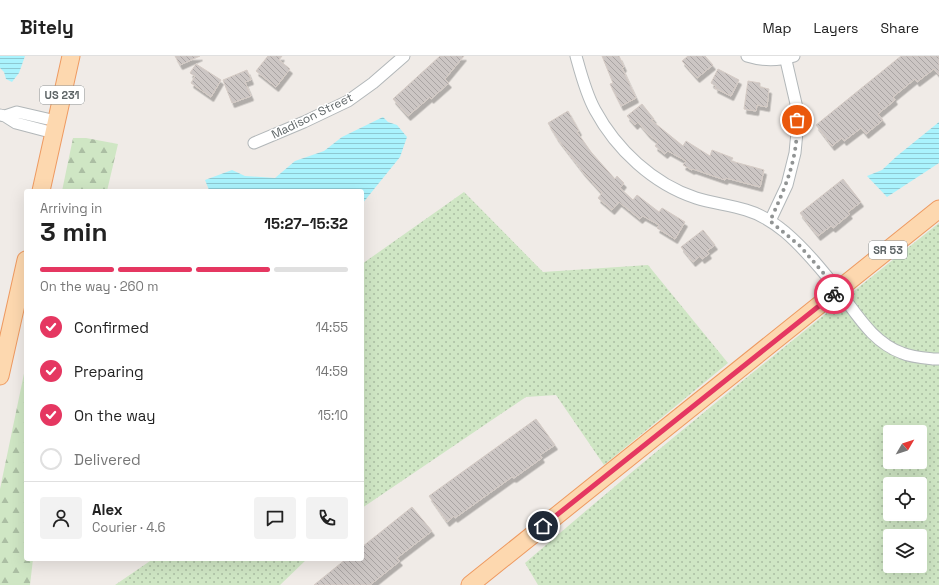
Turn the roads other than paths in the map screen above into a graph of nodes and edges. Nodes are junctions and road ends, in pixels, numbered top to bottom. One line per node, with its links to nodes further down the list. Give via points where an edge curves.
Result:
1 (71, 56): 7 (main road, US 231)
2 (404, 56): 8 (street, Madison Street, via 348,101)
3 (576, 56): 11 (street, via 594,110 619,146 637,163 654,177 687,194 716,204 747,210)
4 (747, 56): 5 (street, via 764,60)
5 (788, 57): 11 (street, via 797,108 795,153 787,185)
6 (3, 116): 7 (street, via 16,122)
7 (55, 127): 9 (main road, US 231)
8 (254, 143)
9 (41, 189)
10 (939, 209): 13 (main road, SR 53)
11 (770, 221): 13 (street, via 800,246)
12 (24, 269): 15 (main road)
13 (838, 290): 14 (street, via 865,326 881,342 902,354); 16 (main road, SR 53)
14 (939, 359)
15 (0, 376)
16 (470, 585)

